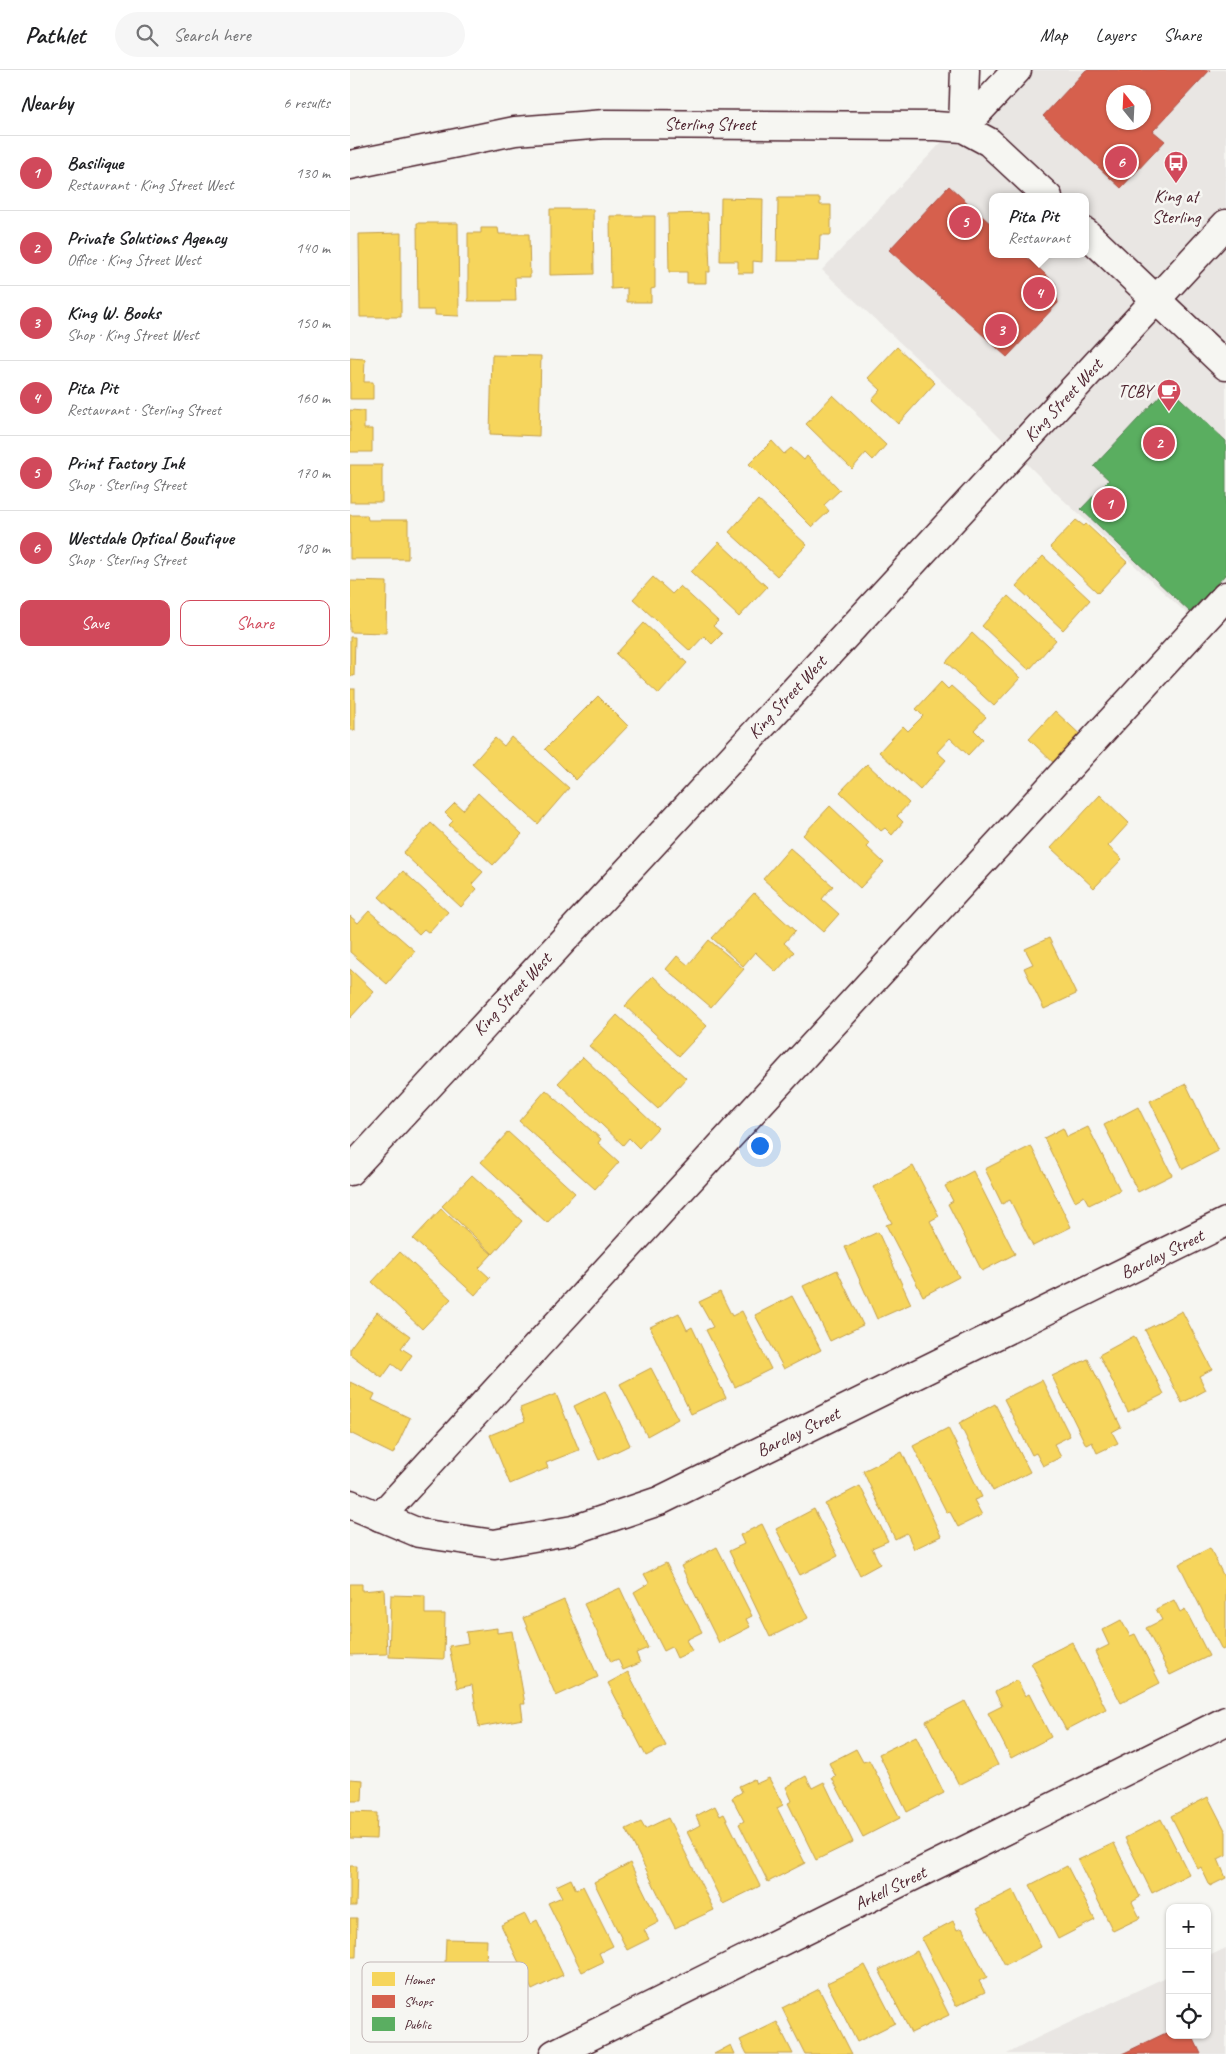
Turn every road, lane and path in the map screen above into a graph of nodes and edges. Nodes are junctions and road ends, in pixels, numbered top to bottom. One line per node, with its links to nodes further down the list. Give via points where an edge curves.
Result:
1 (965, 70): 3 (street)
2 (1017, 70): 3 (street)
3 (963, 128): 4 (street, Sterling Street, via 880,124 605,124 515,131); 5 (street, Sterling Street, via 989,142)
4 (350, 165)
5 (1044, 193)
6 (1226, 224): 8 (street, King Street West)
7 (1089, 236): 8 (street)
8 (1157, 299): 9 (street); 11 (street, King Street West)
9 (1226, 366)
10 (1226, 596): 14 (street)
11 (350, 1171)
12 (1226, 1222): 14 (street, Barclay Street, via 658,1501 574,1530 494,1544 419,1533)
13 (350, 1504): 14 (street, Barclay Street)
14 (380, 1517)
15 (1226, 1721): 16 (street, Arkell Street)
16 (554, 2054)

